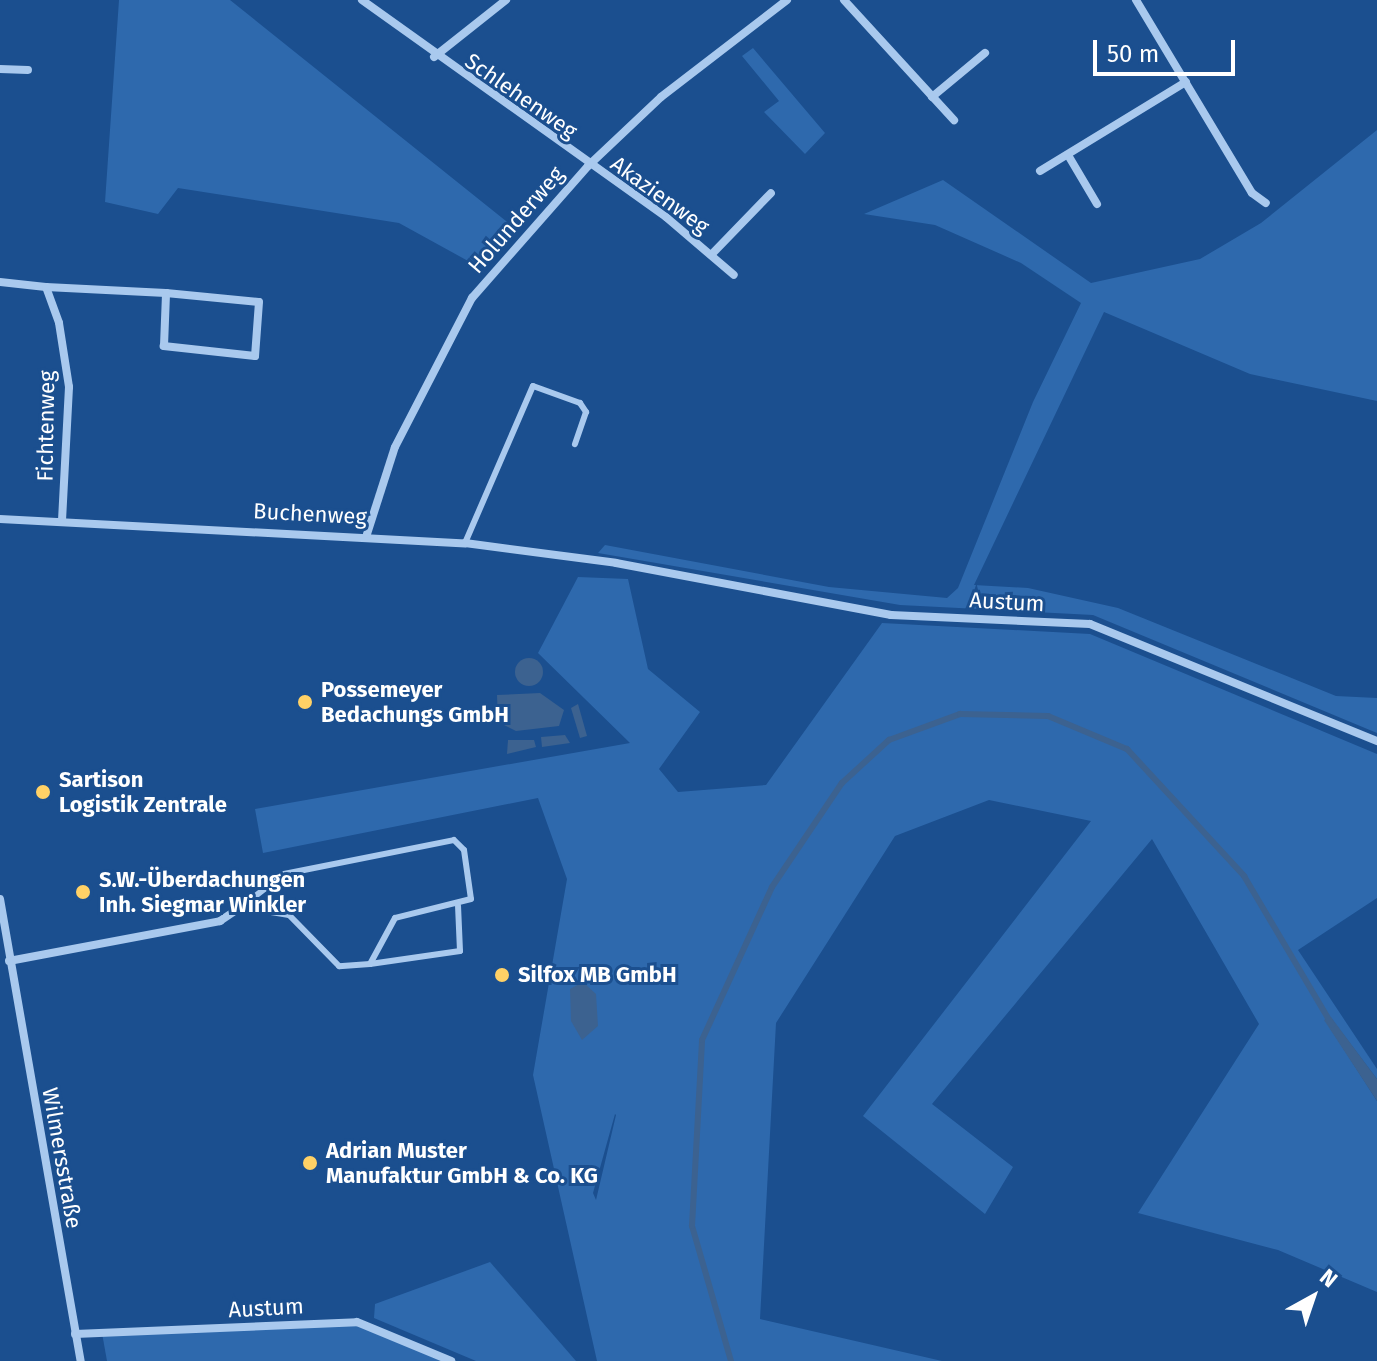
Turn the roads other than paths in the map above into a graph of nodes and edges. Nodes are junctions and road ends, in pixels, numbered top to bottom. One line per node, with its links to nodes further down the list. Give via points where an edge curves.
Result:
1 (362, 0): 7 (street, Schlehenweg)
2 (506, 0): 7 (street, Schlehenweg)
3 (787, 0): 14 (street, Holunderweg, via 661,97)
4 (844, 0): 11 (street)
5 (1136, 0): 10 (street)
6 (985, 53): 11 (street)
7 (434, 57): 14 (street, Schlehenweg)
8 (0, 69): 9 (street)
9 (28, 70)
10 (1186, 82): 13 (street); 17 (street, via 1252,193)
11 (932, 97): 12 (street)
12 (954, 120)
13 (1068, 155): 15 (street); 18 (street)
14 (588, 166): 19 (street, Akazienweg); 27 (street, Holunderweg, via 498,266 443,342 395,447)
15 (1040, 171)
16 (771, 193): 19 (street, Akazienweg)
17 (1266, 203)
18 (1097, 204)
19 (711, 255): 20 (street, Akazienweg)
20 (734, 275)
21 (0, 282): 22 (street)
22 (46, 287): 23 (street); 26 (street, Fichtenweg, via 69,387)
23 (166, 293): 23 (street, via 259,302 255,356 164,346)
24 (575, 444): 28 (lane, via 586,412 580,403 533,386)
25 (0, 519): 26 (street, Buchenweg)
26 (62, 521): 27 (street, Buchenweg)
27 (367, 534): 28 (street, Buchenweg)
28 (465, 543): 29 (street, Buchenweg)
29 (616, 563): 30 (street, Austum, via 891,615 1090,624)
30 (1377, 741)
31 (0, 899): 34 (street, Wilmersstraße)
32 (458, 906): 33 (lane, via 471,899 464,850 454,840 284,874); 35 (lane, via 395,918); 35 (lane, via 460,951)
33 (241, 907): 34 (street, via 220,921); 35 (lane, via 289,915 339,966)
34 (9, 961): 36 (street, Wilmersstraße)
35 (370, 964)
36 (75, 1334): 37 (street, Wilmersstraße); 38 (street, Austum, via 357,1322)
37 (81, 1361)
38 (451, 1361)

